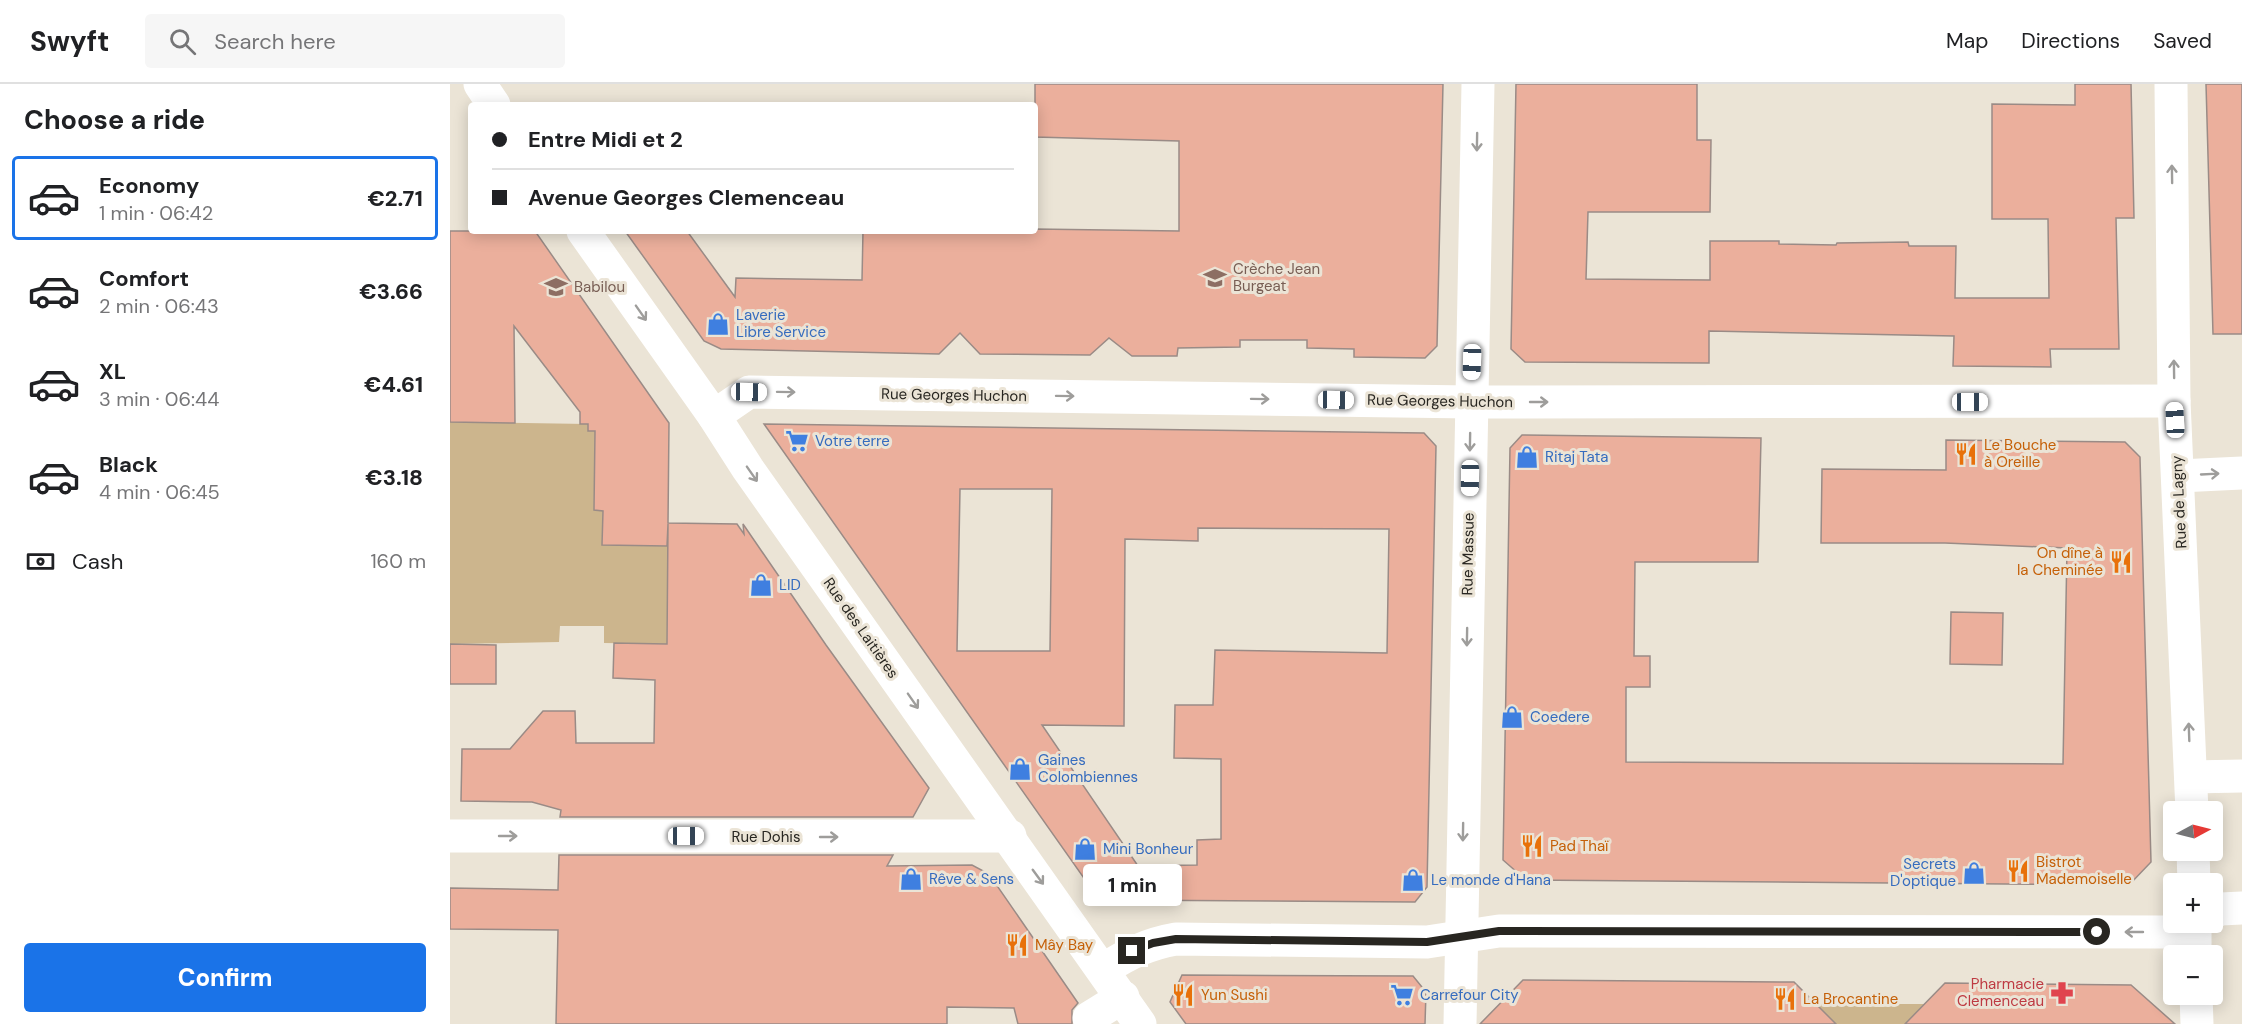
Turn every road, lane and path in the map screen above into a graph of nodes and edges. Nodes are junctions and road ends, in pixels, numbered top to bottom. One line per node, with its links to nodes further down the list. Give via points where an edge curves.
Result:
1 (480, 84): 4 (street)
2 (1478, 84): 7 (street, Rue Massue, one-way to 7)
3 (2171, 84): 6 (street, Rue de Lagny, one-way to 3)
4 (492, 102)
5 (586, 234): 8 (street, Rue des Laitières, one-way to 8)
6 (2174, 401): 7 (street, Rue Georges Huchon, one-way to 6); 10 (street, Rue de Lagny)
7 (1471, 402): 8 (street, Rue Georges Huchon, one-way to 7, via 749,392); 19 (street, Rue Massue, one-way to 19)
8 (714, 416): 15 (street, Rue des Laitières, one-way to 15)
9 (2242, 472): 10 (street, one-way to 9)
10 (2179, 476): 12 (street, Rue de Lagny, one-way to 10)
11 (2242, 776): 12 (street)
12 (2191, 777): 13 (street, Rue de Lagny)
13 (2192, 801)
14 (450, 836): 15 (street, Rue Dohis, one-way to 15)
15 (1010, 836): 20 (street, Rue des Laitières, one-way to 20)
16 (2242, 908): 17 (street)
17 (2223, 909)
18 (2163, 932): 19 (street, one-way to 19, via 1499,931)
19 (1462, 937): 20 (street, via 1427,942 1176,939 1132,951); 25 (street, Rue Massue)
20 (1104, 969): 21 (street, Rue des Laitières)
21 (1122, 997): 23 (street); 24 (street, Rue des Laitières)
22 (2196, 1005): 26 (street)
23 (1089, 1017)
24 (1140, 1024)
25 (1460, 1024)
26 (2197, 1024)

